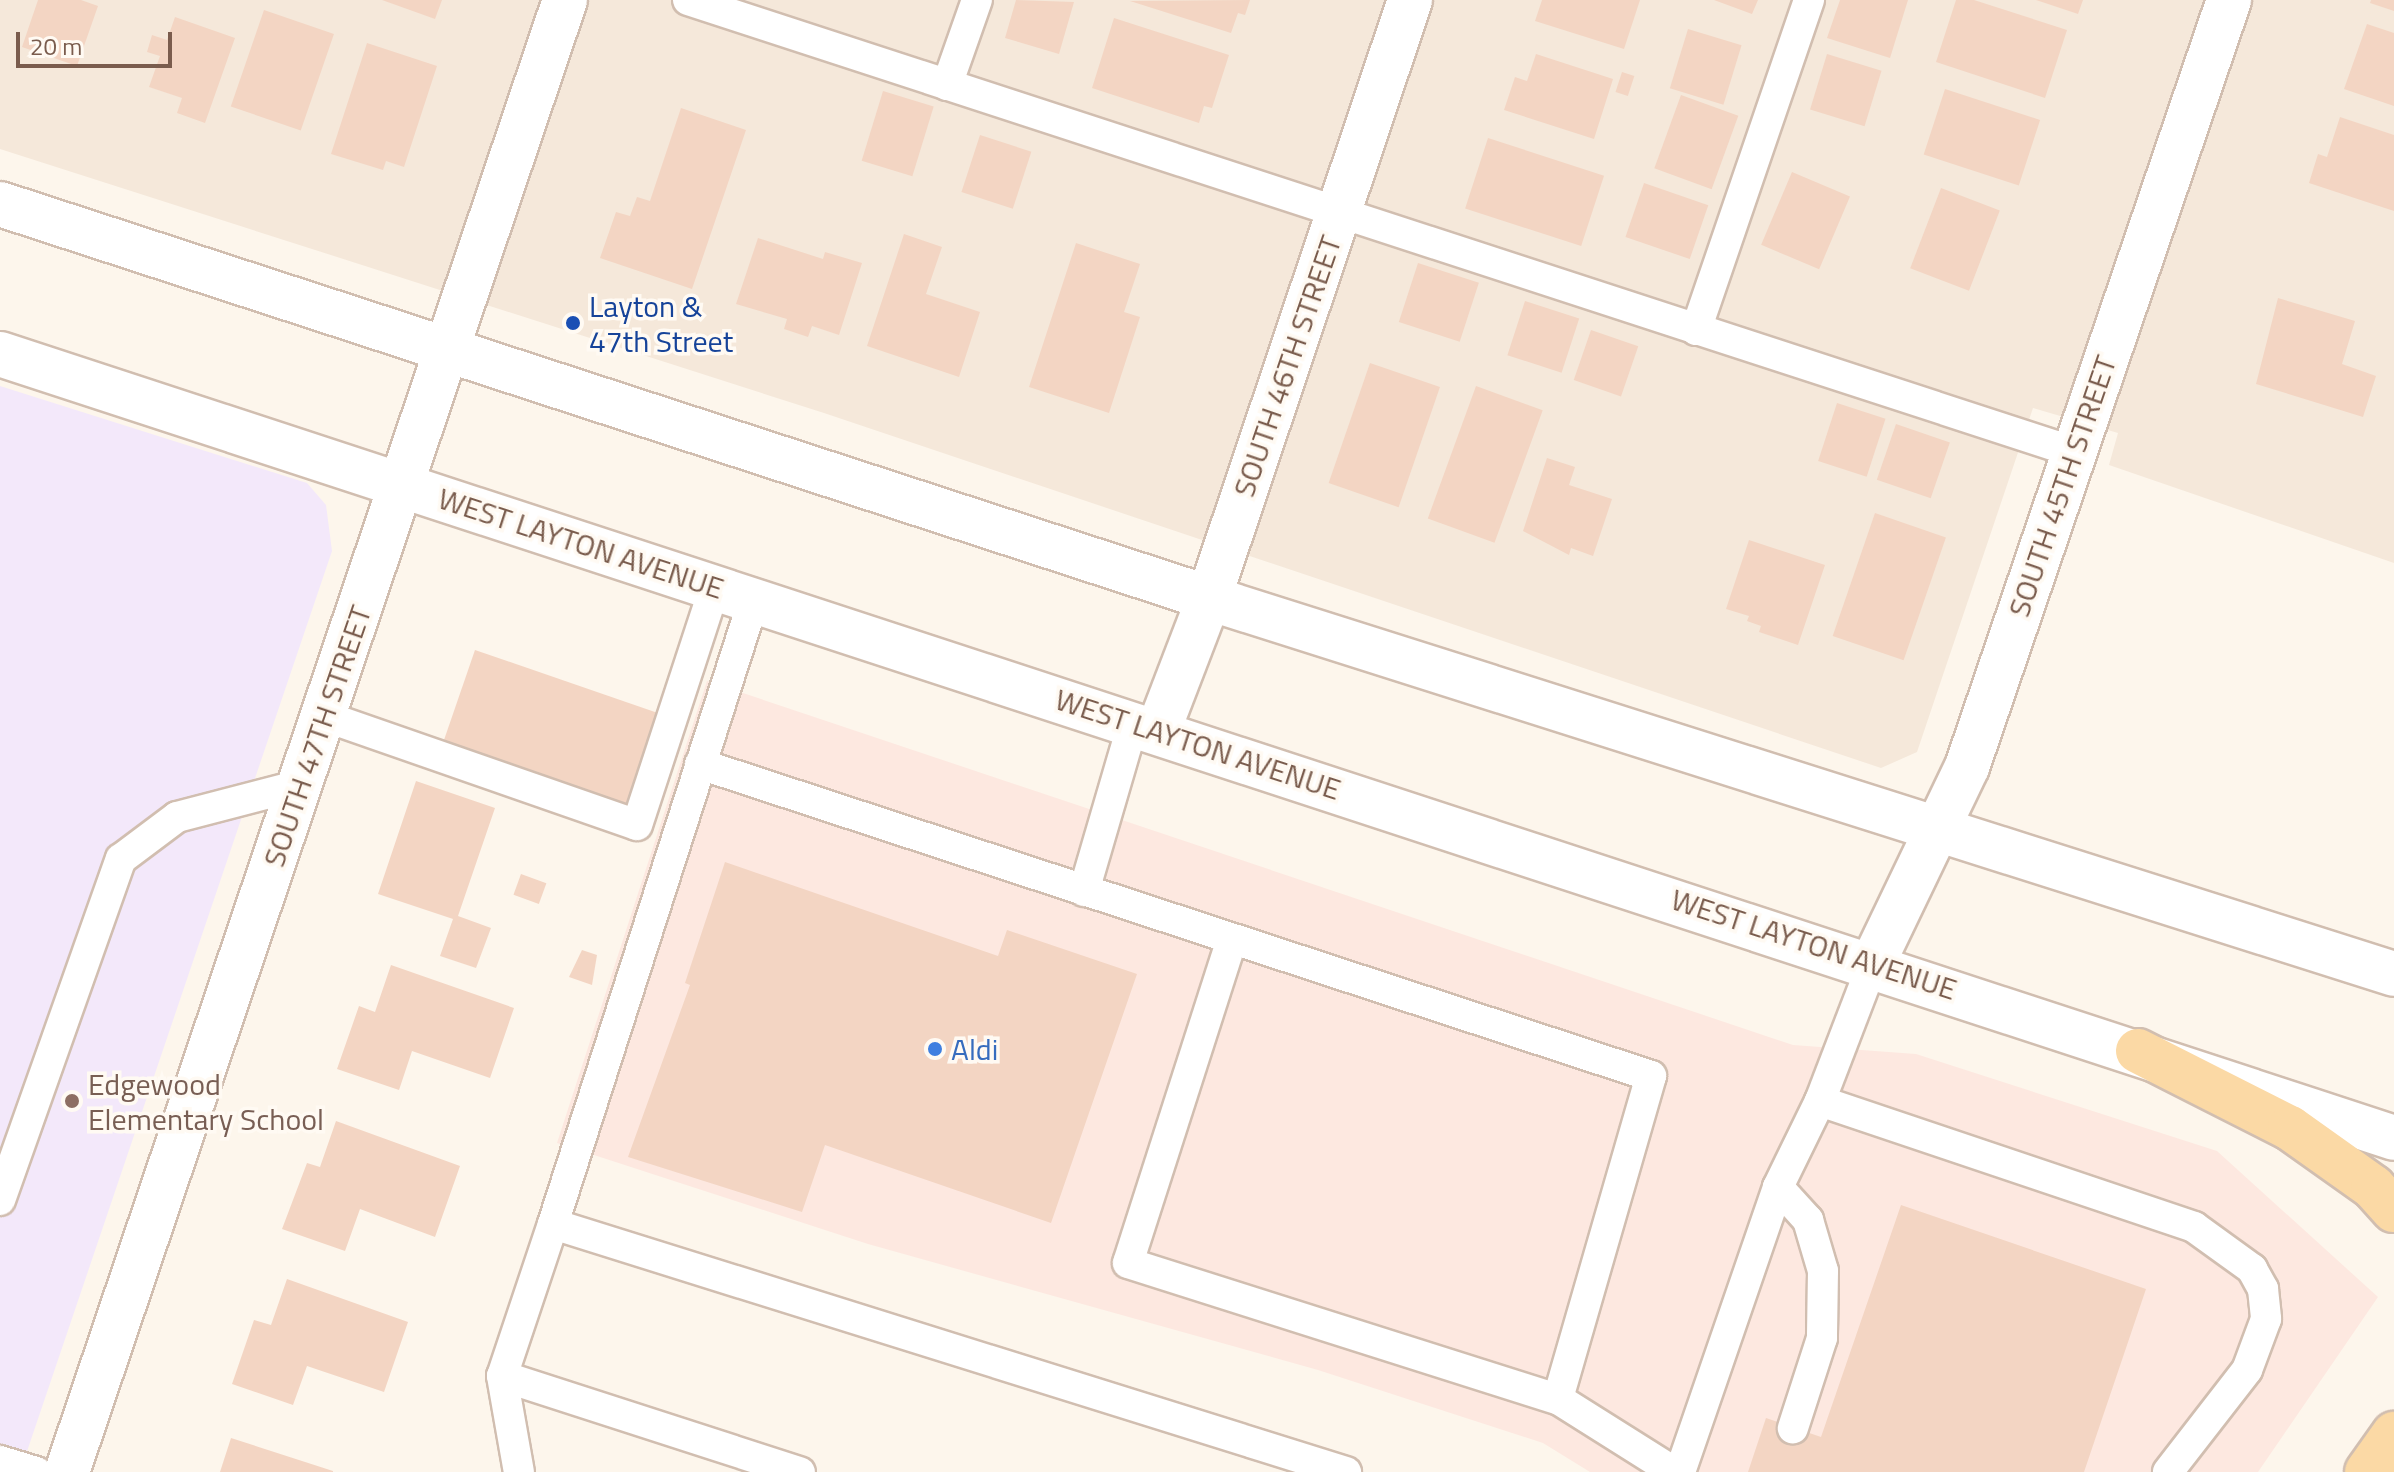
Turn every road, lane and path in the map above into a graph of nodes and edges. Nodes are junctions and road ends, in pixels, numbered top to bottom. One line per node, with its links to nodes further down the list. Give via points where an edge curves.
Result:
1 (565, 0): 11 (main road, SOUTH 47TH STREET)
2 (688, 0): 7 (lane)
3 (977, 0): 7 (lane)
4 (1410, 0): 9 (main road, SOUTH 46TH STREET)
5 (1809, 0): 10 (lane)
6 (2229, 0): 13 (main road, SOUTH 45TH STREET)
7 (947, 85): 9 (lane)
8 (0, 204): 11 (main road)
9 (1339, 214): 10 (lane); 16 (main road, SOUTH 46TH STREET)
10 (1696, 330): 13 (lane)
11 (446, 350): 14 (main road, SOUTH 47TH STREET); 16 (main road)
12 (0, 354): 14 (main road, WEST LAYTON AVENUE)
13 (2074, 452): 21 (main road, SOUTH 45TH STREET, via 1967,767)
14 (402, 485): 15 (main road, WEST LAYTON AVENUE); 17 (main road, SOUTH 47TH STREET)
15 (734, 593): 17 (lane, via 637,825); 18 (main road, WEST LAYTON AVENUE); 19 (lane)
16 (1209, 598): 18 (main road, SOUTH 46TH STREET); 21 (main road)
17 (324, 716): 20 (main road, SOUTH 47TH STREET)
18 (1146, 727): 22 (lane); 24 (main road, WEST LAYTON AVENUE)
19 (700, 764): 22 (lane); 32 (lane)
20 (300, 785): 30 (lane, via 177,817 121,859); 39 (main road, SOUTH 47TH STREET)
21 (1940, 829): 24 (main road, SOUTH 45TH STREET); 25 (main road)
22 (1084, 891): 23 (lane)
23 (1232, 939): 34 (lane, via 1651,1076); 34 (lane, via 1128,1263)
24 (1873, 963): 26 (main road, WEST LAYTON AVENUE); 27 (lane)
25 (2394, 974)
26 (2138, 1051): 28 (main road, WEST LAYTON AVENUE); 31 (main road, via 2290,1128 2373,1187)
27 (1820, 1101): 29 (lane); 44 (lane, via 2194,1227 2252,1269 2263,1289 2266,1319 2247,1370)
28 (2394, 1138)
29 (1778, 1187): 35 (lane, via 1808,1220 1823,1271 1822,1338); 43 (lane)
30 (0, 1200)
31 (2394, 1210)
32 (553, 1224): 33 (lane); 42 (lane)
33 (502, 1376): 40 (lane); 41 (lane)
34 (1558, 1399): 43 (lane)
35 (1793, 1428)
36 (2394, 1434): 45 (main road)
37 (0, 1461): 38 (lane)
38 (36, 1472)
39 (67, 1472)
40 (519, 1472)
41 (800, 1472)
42 (1346, 1472)
43 (1677, 1472)
44 (2168, 1472)
45 (2367, 1472)

